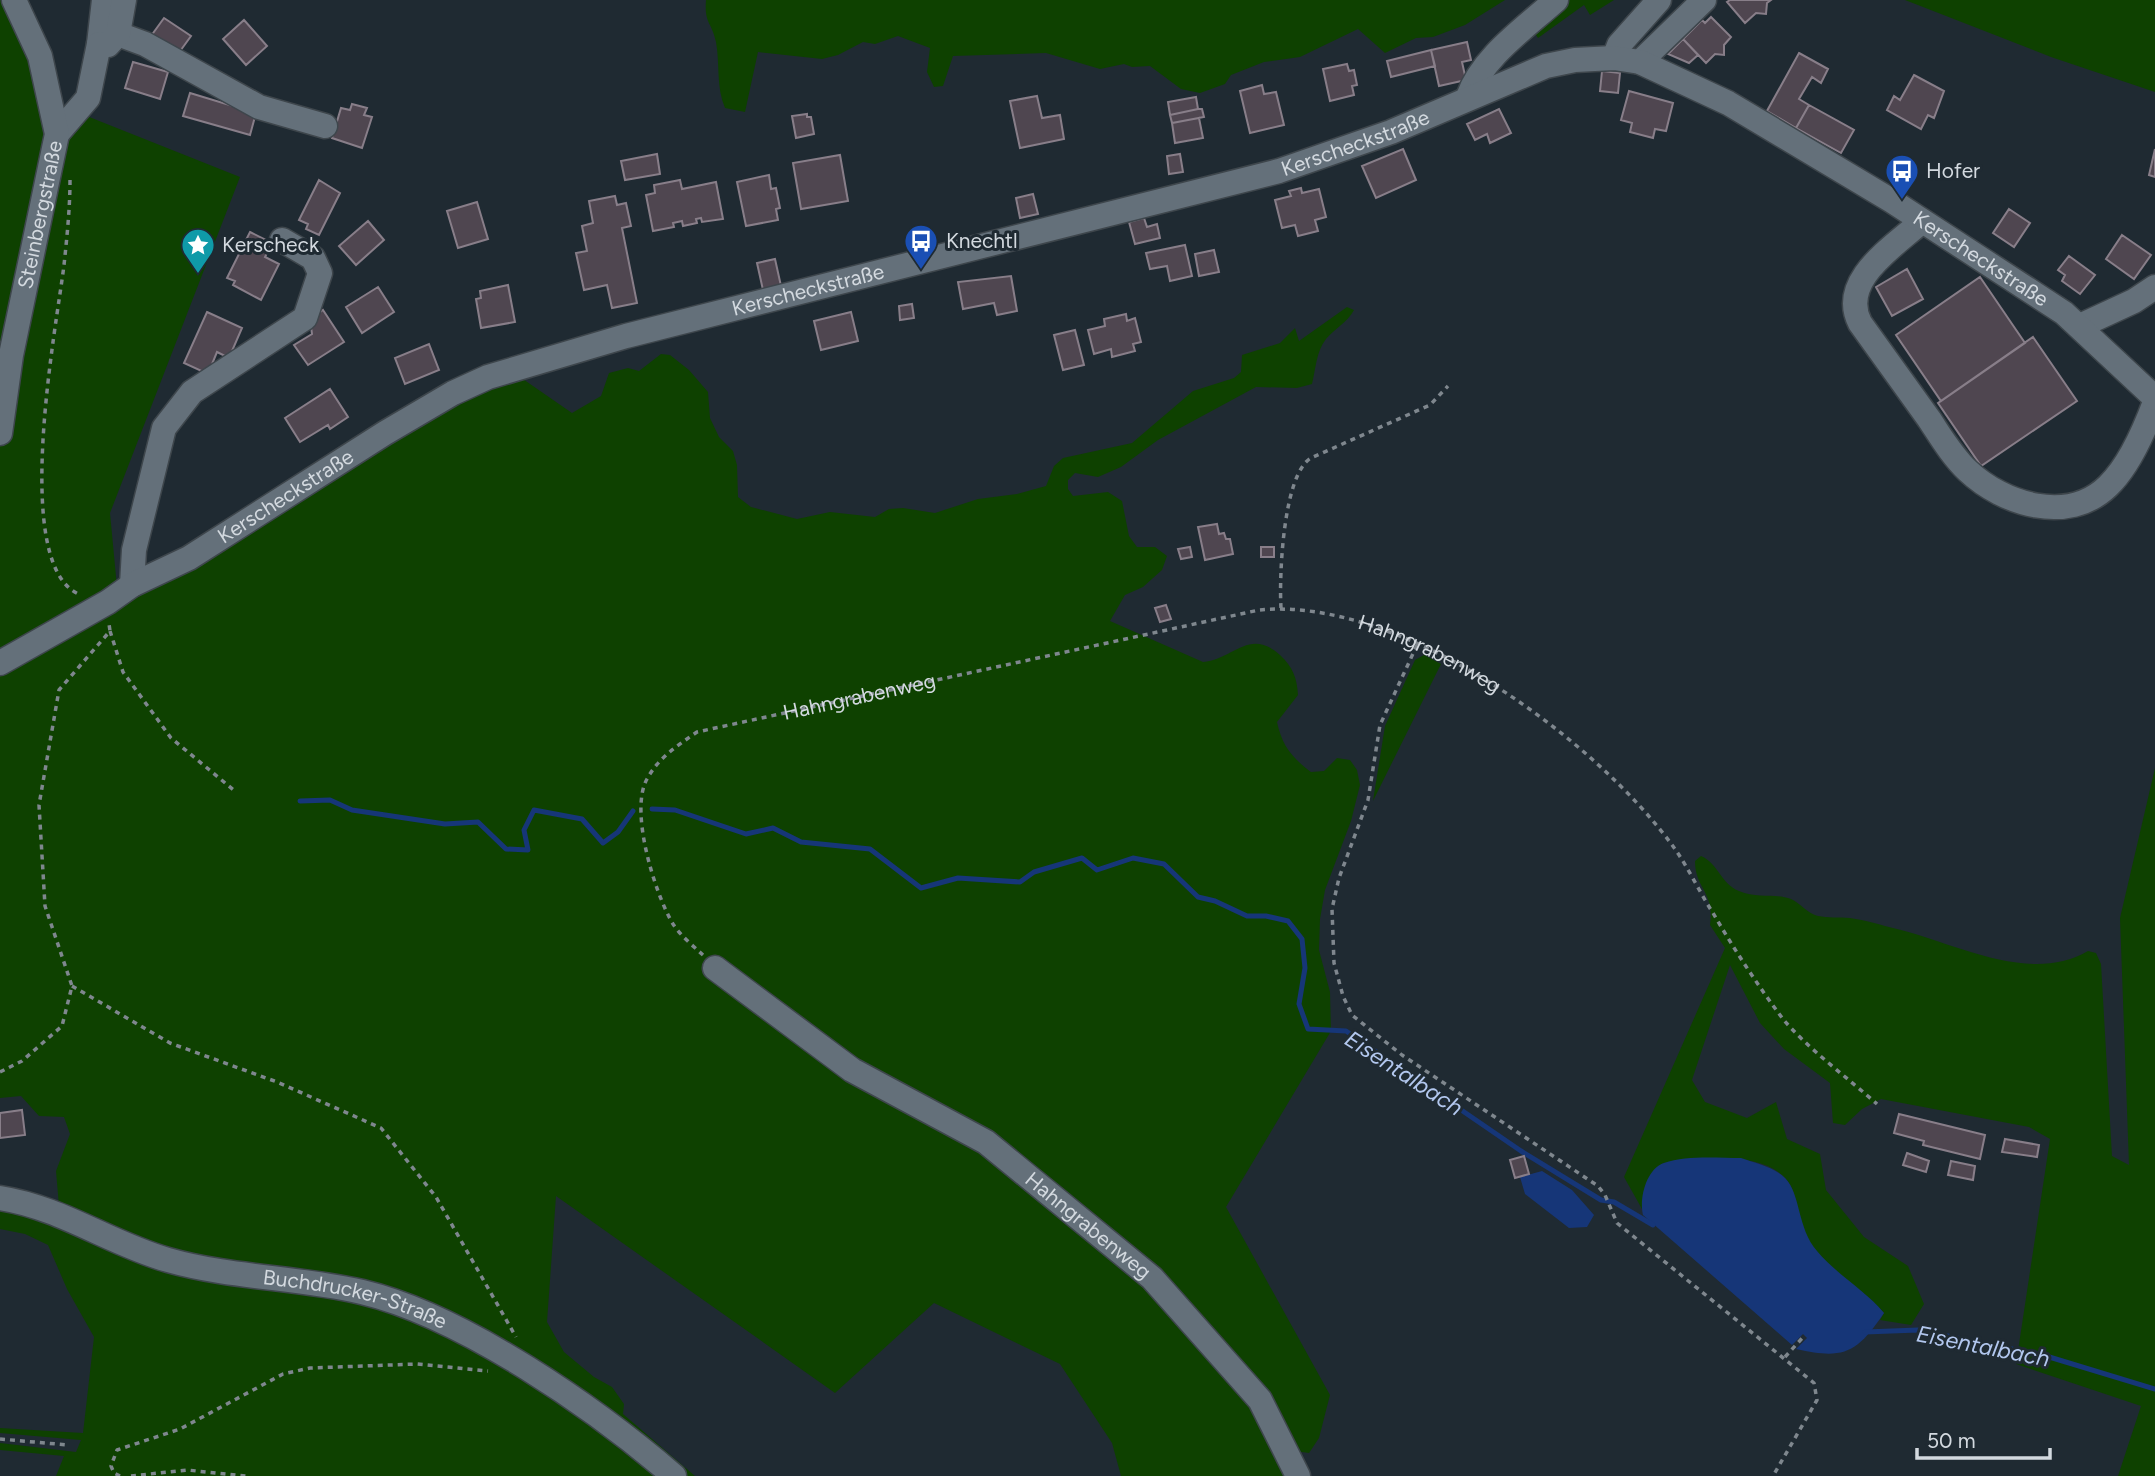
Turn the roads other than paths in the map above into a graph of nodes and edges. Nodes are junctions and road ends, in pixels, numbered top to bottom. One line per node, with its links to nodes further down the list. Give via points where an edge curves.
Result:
1 (14, 0): 11 (street, Steinbergstraße, via 40,56)
2 (124, 0): 6 (street)
3 (1556, 0): 9 (street, via 1487,64)
4 (1659, 0): 7 (street, via 1619,45)
5 (1704, 0): 8 (street)
6 (101, 19): 10 (street, via 273,113); 11 (street, via 88,98)
7 (1614, 58): 8 (street, Kerscheckstraße); 9 (street, Kerscheckstraße, via 1560,62)
8 (1640, 62): 12 (street, Kerscheckstraße, via 1728,103)
9 (1468, 97): 18 (street, Kerscheckstraße, via 1391,132 1279,171 626,337 488,377 385,433 188,558)
10 (325, 126)
11 (57, 134): 17 (street, Steinbergstraße, via 11,355)
12 (1922, 221): 15 (street, Kerscheckstraße); 16 (street, via 1863,278 1853,305 1860,323 1954,455 1982,483 2007,499 2033,505 2064,506 2088,500 2116,477)
13 (282, 240): 18 (street, via 313,258 320,273 305,318 192,392 164,428 134,550)
14 (2155, 287): 15 (street)
15 (2080, 326): 16 (street, Kerscheckstraße)
16 (2155, 400)
17 (0, 433)
18 (132, 585): 19 (street, Kerscheckstraße)
19 (0, 663)
20 (715, 968): 23 (street, Hahngrabenweg, via 852,1070 986,1143 1152,1278 1260,1400)
21 (0, 1198): 22 (street, Buchdrucker-Straße, via 57,1213 148,1254 185,1265 360,1292 415,1309 540,1378)
22 (674, 1476)
23 (1298, 1476)

